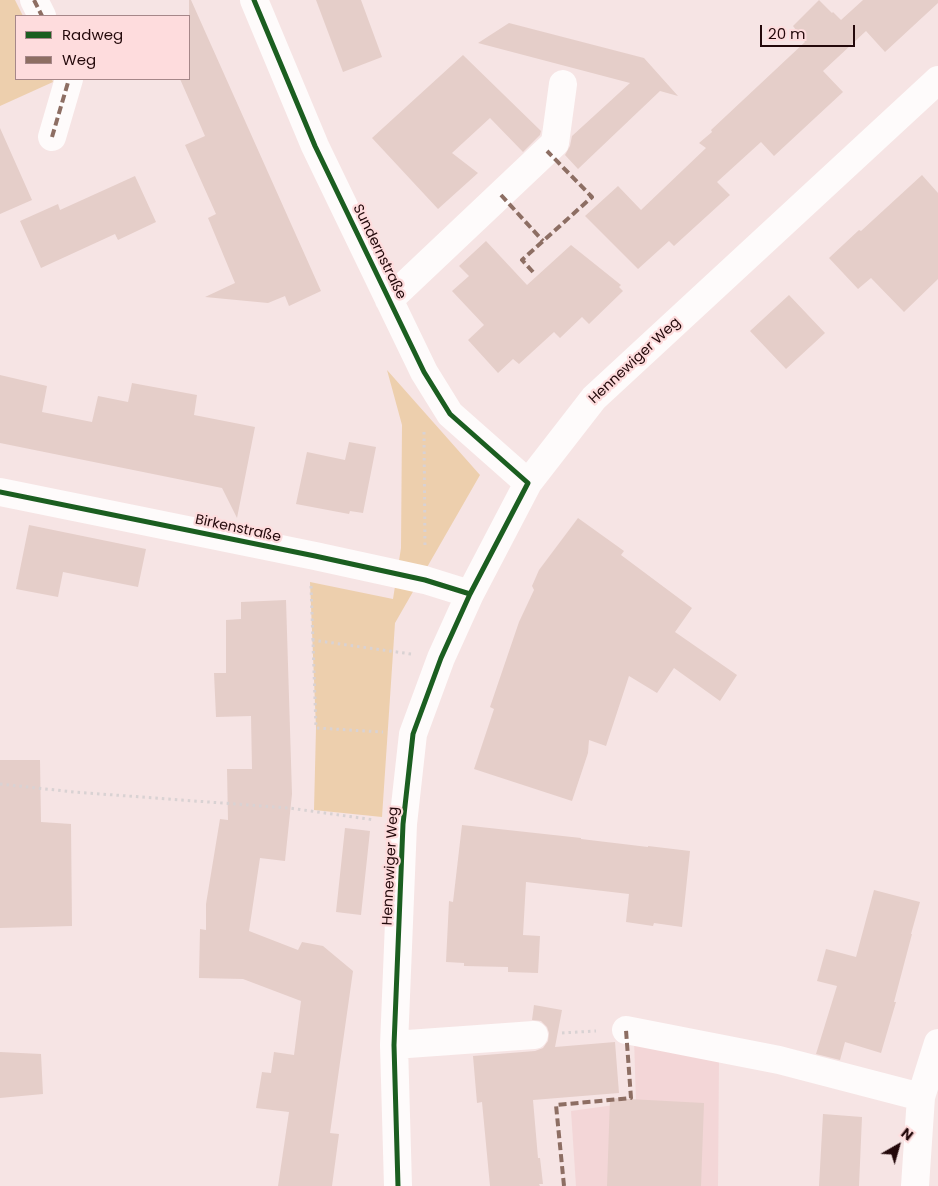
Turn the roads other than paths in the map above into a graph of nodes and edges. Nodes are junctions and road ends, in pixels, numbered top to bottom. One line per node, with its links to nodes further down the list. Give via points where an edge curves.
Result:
1 (34, 0): 3 (street)
2 (254, 0): 8 (street, Sundernstraße, via 315,146)
3 (42, 15)
4 (69, 80): 7 (street)
5 (938, 80): 9 (street, Hennewiger Weg, via 594,398)
6 (563, 84): 8 (street, via 555,143)
7 (52, 137)
8 (389, 300): 9 (street, Sundernstraße, via 424,372 450,414)
9 (528, 483): 11 (street, Hennewiger Weg)
10 (0, 492): 11 (street, Birkenstraße, via 315,556 425,580)
11 (470, 594): 15 (street, Hennewiger Weg, via 441,658 414,734 403,824)
12 (626, 1030): 16 (street, via 779,1060)
13 (534, 1035): 15 (street)
14 (938, 1043): 16 (street)
15 (394, 1045): 17 (street, Hennewiger Weg)
16 (921, 1097): 18 (street)
17 (398, 1186)
18 (915, 1186)

